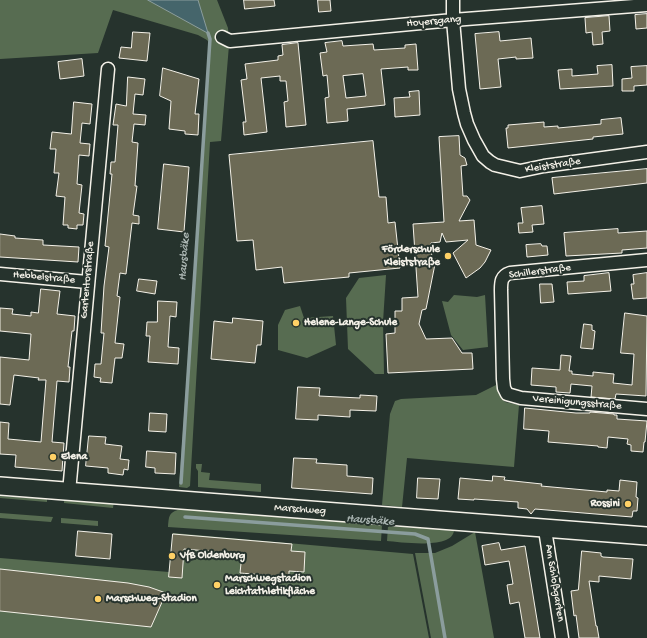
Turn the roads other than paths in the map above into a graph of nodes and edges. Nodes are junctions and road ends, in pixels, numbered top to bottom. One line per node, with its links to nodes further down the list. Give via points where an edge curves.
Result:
1 (453, 0): 3 (street, Kleiststraße)
2 (647, 5): 3 (street, Hoyersgang)
3 (453, 20): 4 (street, Hoyersgang, via 230,41); 6 (street, Kleiststraße, via 459,89 467,124 483,156 490,162 520,171)
4 (222, 37)
5 (108, 69): 9 (street, Gartentorstraße)
6 (647, 152)
7 (647, 260): 10 (street, Schillerstraße, via 510,273 504,276 501,283 503,379)
8 (0, 274): 9 (street, Hebbelstraße)
9 (87, 282): 13 (street, Gartentorstraße)
10 (507, 394): 11 (street, Vereinigungsstraße, via 521,398)
11 (647, 409)
12 (0, 486): 13 (street, Marschweg)
13 (69, 492): 14 (street, Marschweg)
14 (546, 529): 15 (street, Marschweg); 16 (street, Am Schloßgarten)
15 (647, 536)
16 (562, 638)

